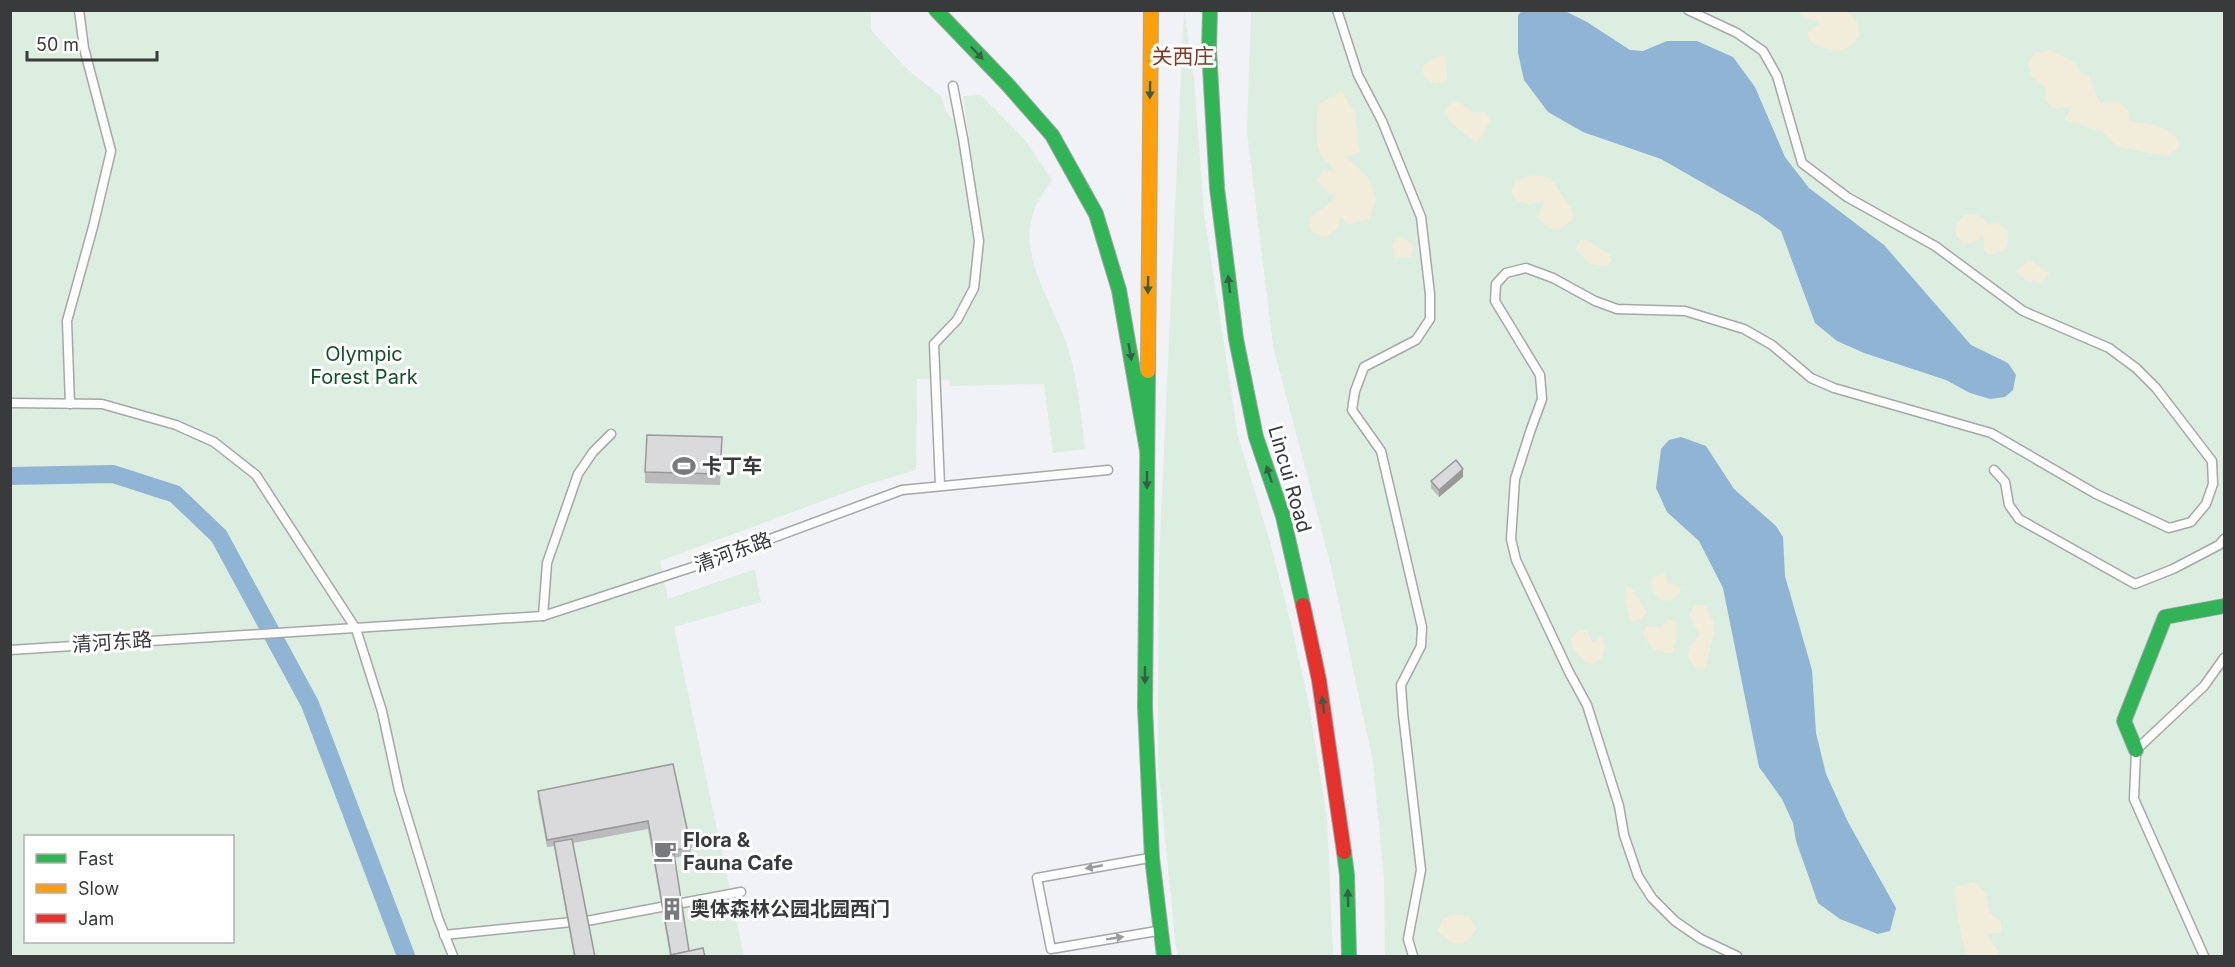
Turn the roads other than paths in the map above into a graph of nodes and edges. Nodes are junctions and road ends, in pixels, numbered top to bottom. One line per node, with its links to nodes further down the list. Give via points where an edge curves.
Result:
1 (79, 10): 9 (lane, via 84,48 111,151 67,321)
2 (936, 10): 11 (main road, one-way to 11, via 1052,135 1096,214 1119,290)
3 (1151, 10): 11 (main road, one-way to 11)
4 (1210, 10): 28 (main road, Lincui Road, one-way to 4, via 1347,875 1319,680 1283,516 1256,437 1236,339 1217,188)
5 (1337, 10): 29 (lane, via 1358,75 1382,121 1421,218 1430,294 1430,319 1416,340 1364,367 1354,391 1352,410 1382,451 1422,627 1421,646 1401,685 1421,870 1408,939)
6 (1688, 10): 30 (lane, via 1737,33 1763,51 1777,76 1802,163 1847,197 1935,246 2023,311 2109,348 2156,388 2212,461 2213,484 2206,504 2191,522 2169,528 2096,494 1991,433 1811,378 1772,345 1743,329 1685,311 1617,309 1526,268 1506,273 1496,284 1496,301 1540,375 1542,399 1515,479 1511,539 1516,560 1587,705 1638,876 1652,898 1675,921)
7 (953, 86): 14 (lane, via 979,242 974,288 957,320 934,344)
8 (10, 403): 9 (lane)
9 (70, 404): 18 (lane, via 102,404 176,425 214,442 256,475)
10 (610, 434): 17 (lane, via 578,474 547,563)
11 (1147, 450): 22 (main road, one-way to 22, via 1145,707)
12 (1108, 470): 14 (lane, 清河东路)
13 (1994, 470): 15 (lane, via 2005,482 2009,505 2019,519 2134,584 2173,569)
14 (940, 486): 17 (lane, 清河东路, via 902,490 708,562)
15 (2224, 539)
16 (2224, 606): 21 (main road, via 2165,617 2124,721)
17 (543, 616): 18 (lane, 清河东路)
18 (356, 629): 19 (lane, 清河东路); 25 (lane, via 382,711 399,790)
19 (10, 650)
20 (2224, 658): 21 (lane, via 2204,686)
21 (2136, 750): 31 (lane, via 2133,799)
22 (1152, 858): 24 (main road); 24 (lane, one-way to 24, via 1037,878 1052,949)
23 (741, 892): 25 (lane, via 592,920)
24 (1160, 931): 27 (main road)
25 (444, 935): 26 (lane)
26 (453, 957)
27 (1164, 957)
28 (1348, 957)
29 (1413, 957)
30 (1737, 957)
31 (2205, 957)

